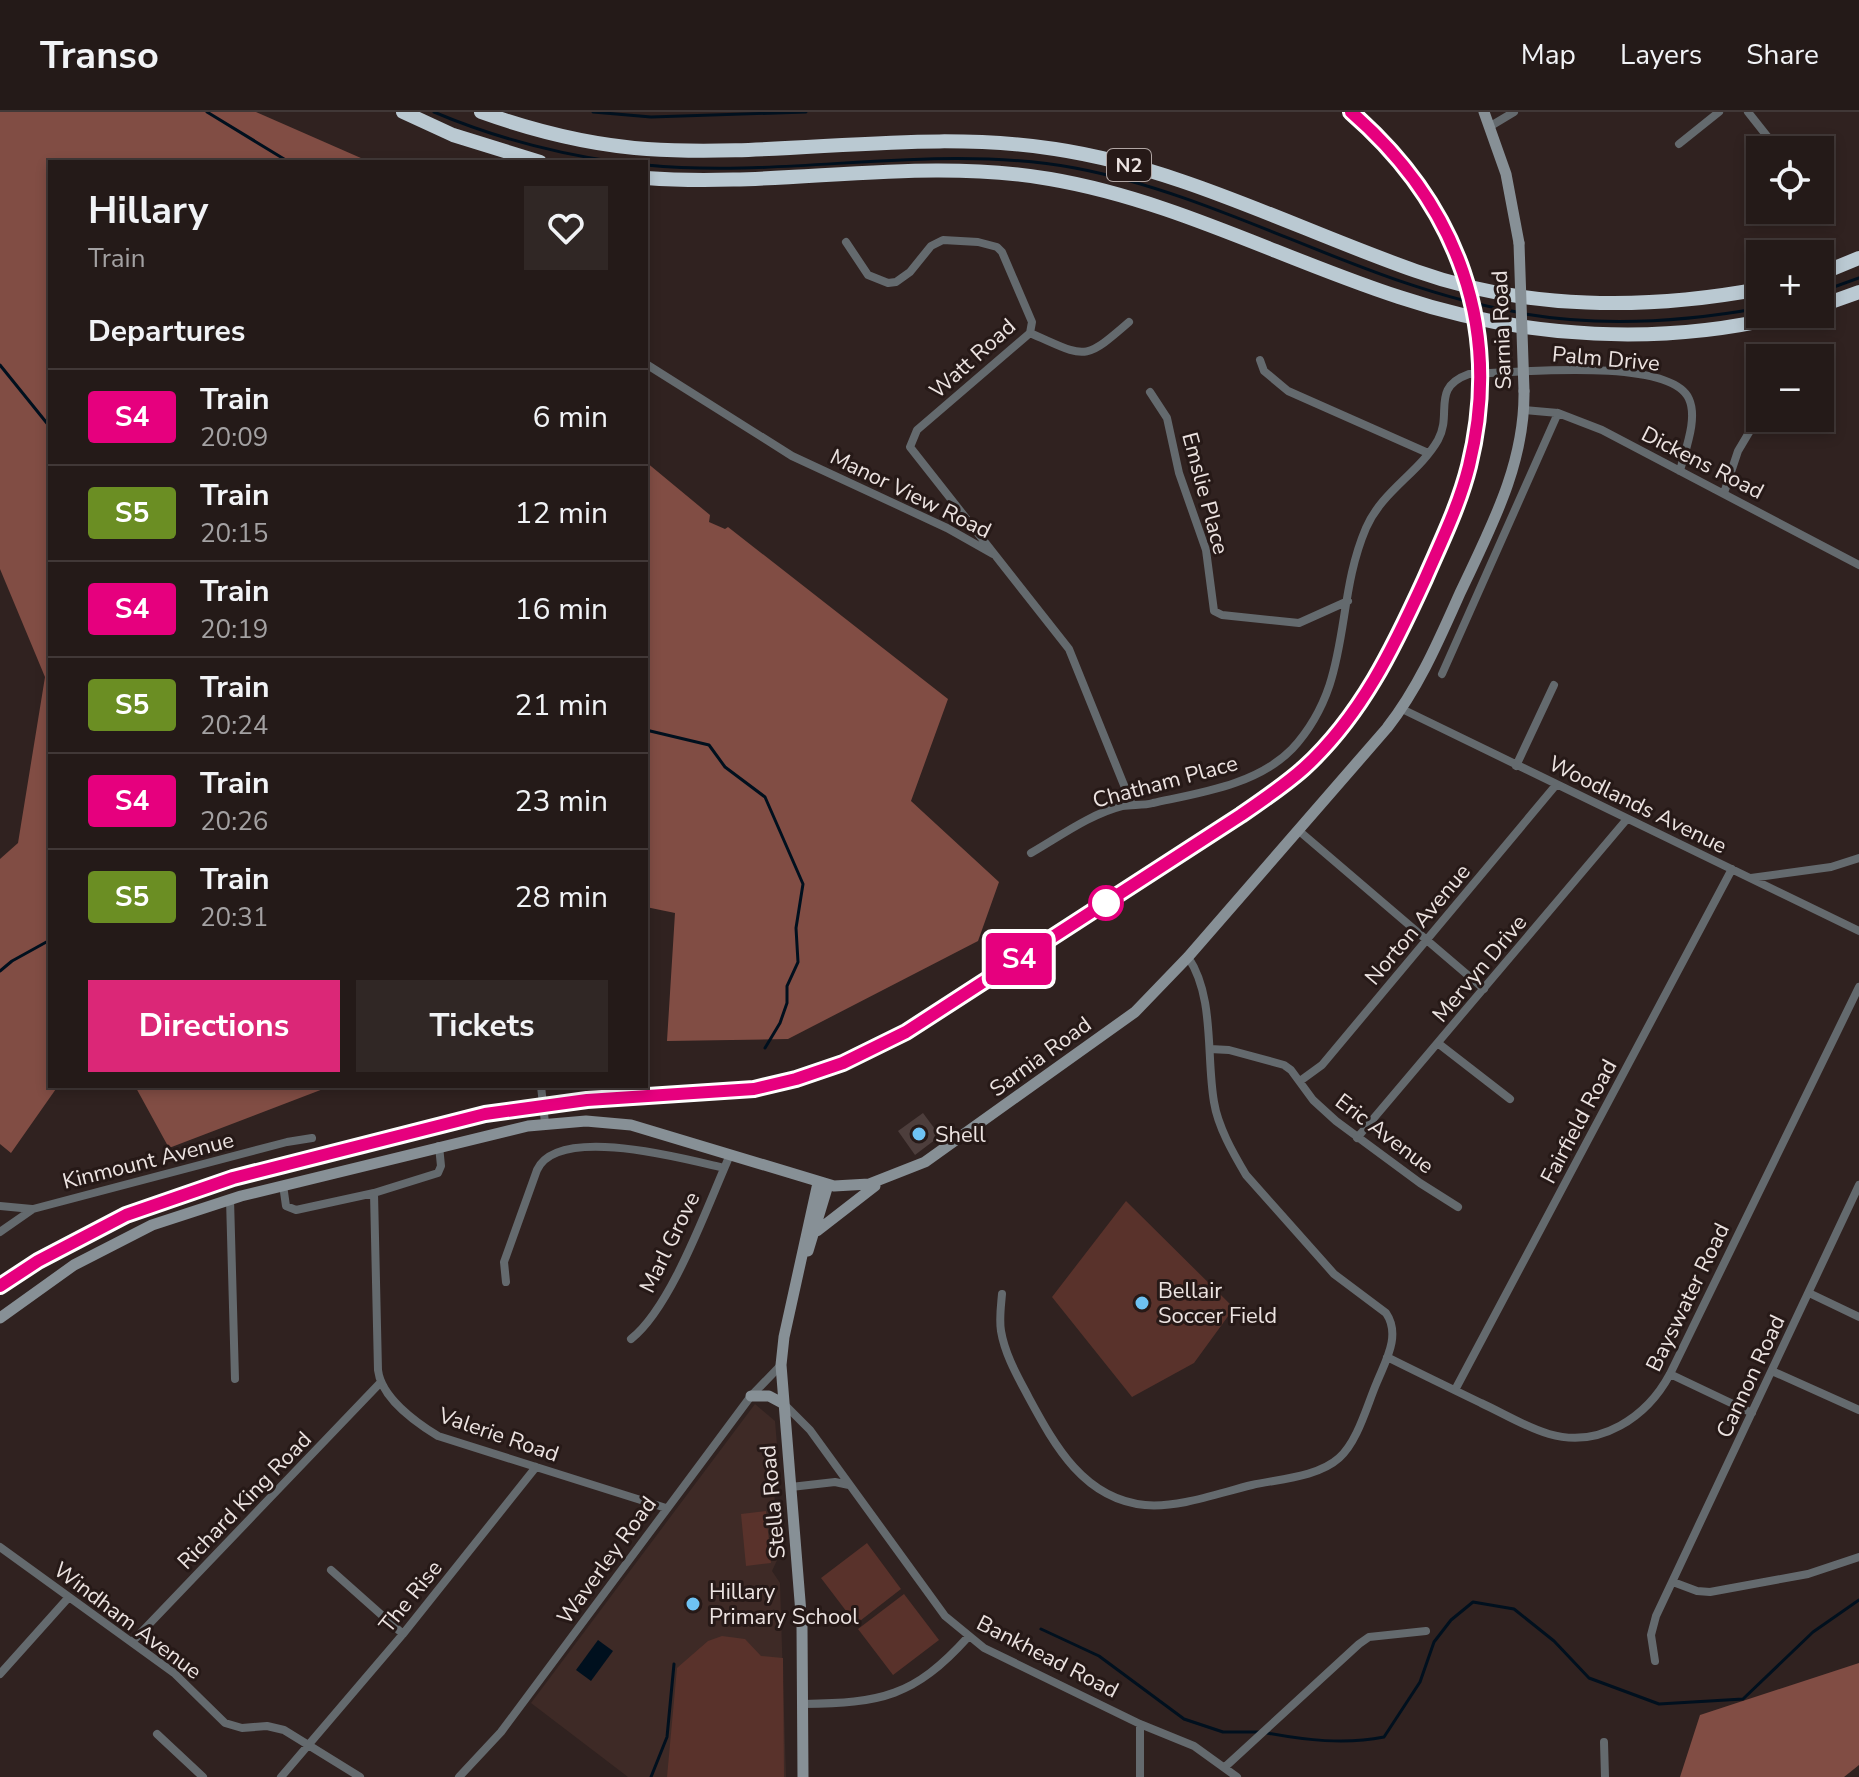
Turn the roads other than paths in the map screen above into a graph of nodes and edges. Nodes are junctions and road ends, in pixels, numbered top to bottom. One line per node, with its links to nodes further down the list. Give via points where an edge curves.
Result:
1 (403, 112): 10 (highway, via 453,135)
2 (481, 112): 15 (highway, N2, via 574,138 645,149 936,141 1056,149 1182,181 1417,272 1495,292 1606,304)
3 (1484, 112): 7 (main road, Sarnia Road)
4 (1514, 112): 7 (street)
5 (1719, 112): 9 (street)
6 (1748, 112): 8 (street)
7 (1489, 127): 24 (main road, Sarnia Road, bridge, via 1506,174 1519,243)
8 (1767, 136)
9 (1679, 144)
10 (534, 160)
11 (648, 178): 19 (highway, N2, via 727,181 1003,173 1130,197 1397,297 1492,321 1553,331 1646,335)
12 (846, 242): 20 (street, Watt Road, via 868,275 888,283 910,272 931,246 943,240 997,247 1032,322)
13 (1859, 258): 14 (highway)
14 (1834, 268)
15 (1746, 291)
16 (1859, 292): 17 (highway)
17 (1834, 301)
18 (1129, 322): 20 (street, via 1087,353)
19 (1746, 324)
20 (1030, 333): 30 (street, Watt Road, via 917,430 910,447)
21 (1260, 360): 27 (street, via 1264,371 1288,391)
22 (648, 365): 30 (street, Manor View Road, via 792,456)
23 (1150, 392): 32 (street, Emslie Place, via 1167,418 1179,473 1206,550 1214,611 1291,624)
24 (1524, 410): 25 (street, Dickens Road); 33 (main road, Sarnia Road, via 1508,483)
25 (1558, 413): 28 (street, Dickens Road); 34 (street)
26 (1749, 432): 29 (street)
27 (1428, 453): 28 (street, Palm Drive, via 1441,435 1447,391 1458,378 1576,369 1664,380 1685,392 1692,414); 32 (street, Palm Drive, via 1371,517)
28 (1680, 471): 29 (street, Dickens Road)
29 (1724, 493): 31 (street, Dickens Road)
30 (997, 556): 40 (street, Manor View Road, via 1074,659)
31 (1859, 565)
32 (1348, 601): 40 (street, Chatham Place, via 1323,705 1290,751 1238,783)
33 (1452, 611): 34 (street); 37 (main road, Sarnia Road)
34 (1468, 617): 35 (street)
35 (1442, 674)
36 (1554, 685): 38 (street)
37 (1402, 709): 38 (street, Woodlands Avenue); 42 (main road, Sarnia Road)
38 (1516, 766): 39 (street, Woodlands Avenue)
39 (1556, 785): 41 (street, Woodlands Avenue); 48 (street, Norton Avenue)
40 (1132, 805): 43 (street, Chatham Place, via 1084,823)
41 (1627, 819): 45 (street, Woodlands Avenue); 51 (street, Mervyn Drive)
42 (1298, 830): 48 (street); 49 (main road, Sarnia Road)
43 (1031, 853)
44 (1859, 858): 46 (street)
45 (1732, 869): 46 (street, Woodlands Avenue); 87 (street, Fairfield Road)
46 (1750, 878): 47 (street, Woodlands Avenue)
47 (1859, 931)
48 (1427, 941): 51 (street); 54 (street, Norton Avenue, via 1322,1065)
49 (1188, 957): 53 (street, via 1201,981); 63 (main road, Sarnia Road, via 1135,1012 956,1142)
50 (1859, 987): 84 (street, Bayswater Road)
51 (1484, 989): 52 (street, Mervyn Drive)
52 (1439, 1044): 56 (street); 59 (street, Mervyn Drive)
53 (1210, 1049): 54 (street, Eric Avenue, via 1274,1061); 81 (street, via 1214,1104 1237,1160 1334,1274 1386,1313 1393,1331)
54 (1300, 1081): 59 (street, Eric Avenue, via 1313,1100)
55 (541, 1088): 57 (street)
56 (1510, 1099)
57 (545, 1123): 60 (main road, Sarnia Road); 61 (main road, Sarnia Road, via 631,1125)
58 (312, 1138): 71 (street, Kinmount Avenue)
59 (1357, 1138): 70 (street, Eric Avenue)
60 (439, 1146): 65 (main road, Sarnia Road); 67 (street, via 438,1173)
61 (730, 1155): 62 (street, Marl Grove); 64 (main road, Sarnia Road)
62 (724, 1168): 75 (street, via 652,1151 580,1146 545,1157 504,1262); 80 (street, Marl Grove, via 665,1296)
63 (886, 1180): 64 (main road, Sarnia Road, via 856,1187); 72 (main road)
64 (823, 1184): 72 (main road, Stella Road); 74 (main road, Stella Road)
65 (283, 1185): 67 (street, via 286,1206 296,1210); 68 (main road, Sarnia Road)
66 (1859, 1185): 76 (street, Cannon Road)
67 (374, 1193): 86 (street)
68 (230, 1199): 79 (main road, Sarnia Road, via 109,1245); 85 (street)
69 (0, 1206): 71 (street)
70 (1458, 1207)
71 (33, 1209): 73 (street, Kinmount Avenue)
72 (817, 1231): 74 (main road, Stella Road)
73 (0, 1232)
74 (799, 1274): 82 (main road, Stella Road)
75 (506, 1282)
76 (1809, 1293): 78 (street); 83 (street, Cannon Road)
77 (1002, 1294): 81 (street, via 1004,1344 1060,1453 1101,1490 1146,1505 1179,1502 1331,1464 1351,1442)
78 (1859, 1317)
79 (0, 1318)
80 (631, 1339)
81 (1387, 1357): 87 (street, Bayswater Road)
82 (781, 1365): 88 (street, Waverley Road); 89 (main road, Stella Road)
83 (1772, 1371): 90 (street); 91 (street, Cannon Road)
84 (1670, 1374): 87 (street, Bayswater Road, via 1648,1406 1627,1422 1588,1436 1549,1434); 91 (street)
85 (235, 1379)
86 (380, 1383): 92 (street, Valerie Road, via 438,1436); 104 (street, Richard King Road)
87 (1455, 1390)
88 (751, 1396): 89 (main road, via 769,1396); 95 (street, Waverley Road)
89 (784, 1404): 93 (street, Bankhead Road); 94 (main road, Stella Road)
90 (1859, 1410)
91 (1752, 1413): 99 (street, Cannon Road)
92 (536, 1467): 95 (street, Valerie Road); 102 (street, The Rise)
93 (850, 1486): 94 (street, via 835,1482); 103 (street, Bankhead Road, via 945,1616)
94 (791, 1487): 107 (main road, Stella Road)
95 (666, 1508): 116 (street, Waverley Road, via 501,1732)
96 (0, 1547): 100 (street, Windham Avenue)
97 (1859, 1557): 99 (street, via 1808,1574 1710,1592)
98 (331, 1570): 102 (street)
99 (1673, 1582): 105 (street, Cannon Road, via 1652,1625)
100 (69, 1597): 104 (street, Windham Avenue); 106 (street)
101 (1426, 1631): 112 (street, via 1369,1637)
102 (403, 1634): 111 (street, The Rise)
103 (968, 1637): 107 (street, via 935,1670 898,1692 866,1702); 108 (street, Bankhead Road)
104 (132, 1642): 111 (street, Windham Avenue, via 174,1673 225,1723 276,1727)
105 (1655, 1661)
106 (0, 1674)
107 (803, 1704): 117 (main road, Stella Road)
108 (1140, 1724): 112 (street, Bankhead Road, via 1194,1746); 118 (street)
109 (157, 1734): 113 (street)
110 (1604, 1742): 120 (street)
111 (311, 1745): 114 (street, The Rise); 115 (street, Windham Avenue)
112 (1225, 1767): 119 (street, Bankhead Road)
113 (203, 1777)
114 (281, 1777)
115 (360, 1777)
116 (459, 1777)
117 (803, 1777)
118 (1140, 1777)
119 (1237, 1777)
120 (1605, 1777)

